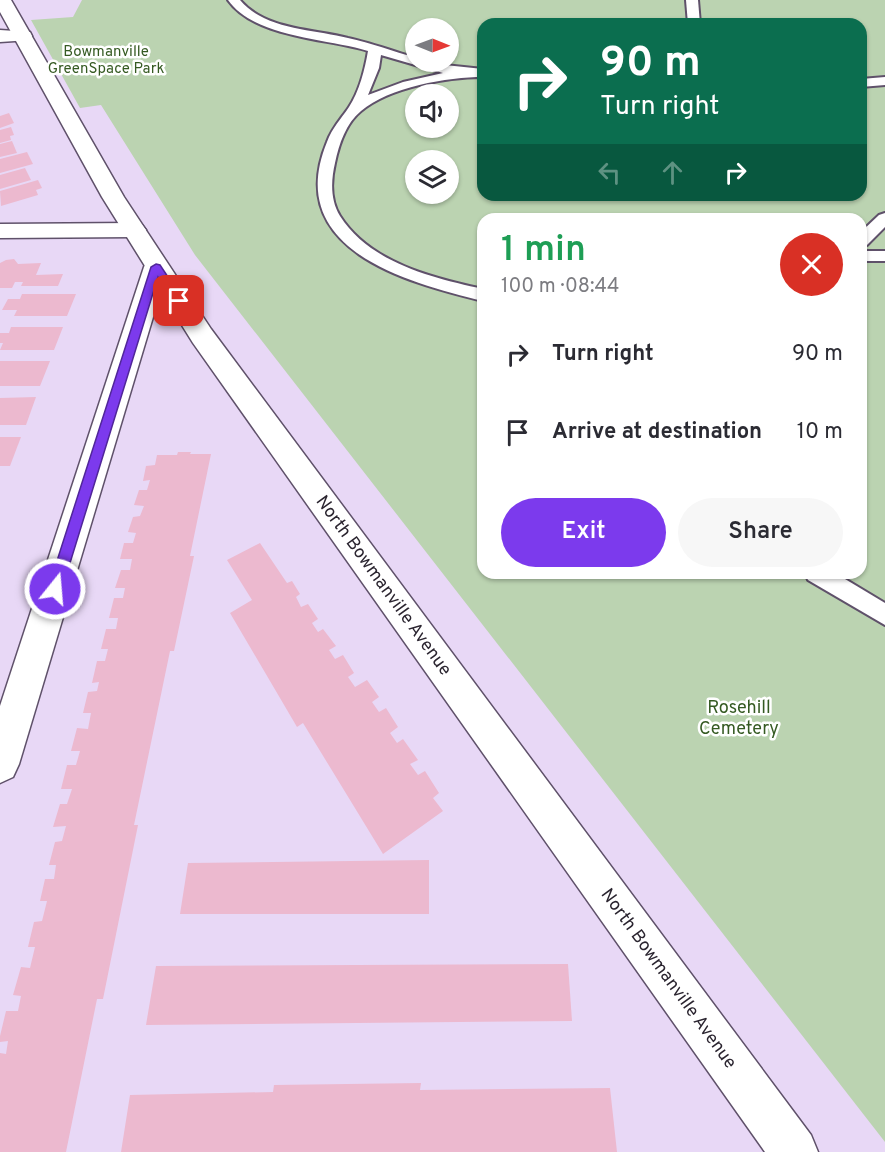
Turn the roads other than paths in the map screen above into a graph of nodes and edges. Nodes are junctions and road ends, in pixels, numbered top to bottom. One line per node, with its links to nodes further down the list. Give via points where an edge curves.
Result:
1 (2, 0): 5 (street, North Bowmanville Avenue)
2 (234, 0): 6 (lane, via 249,15 275,26)
3 (692, 0): 4 (lane)
4 (694, 18)
5 (11, 36): 13 (street, North Bowmanville Avenue, via 68,120)
6 (375, 50): 8 (lane); 11 (lane)
7 (477, 73): 8 (lane)
8 (464, 74): 11 (lane, via 414,84)
9 (885, 81): 10 (lane)
10 (867, 82)
11 (356, 107): 19 (lane, via 344,121 329,156 325,193 328,208 341,227 381,260)
12 (885, 218): 15 (lane)
13 (134, 230): 14 (street); 18 (street, North Bowmanville Avenue)
14 (0, 231)
15 (867, 235)
16 (867, 256): 17 (lane)
17 (885, 256)
18 (156, 267): 22 (street); 23 (street, North Bowmanville Avenue, via 243,393)
19 (477, 294)
20 (826, 579): 21 (lane)
21 (885, 615)
22 (0, 764)
23 (794, 1152)

